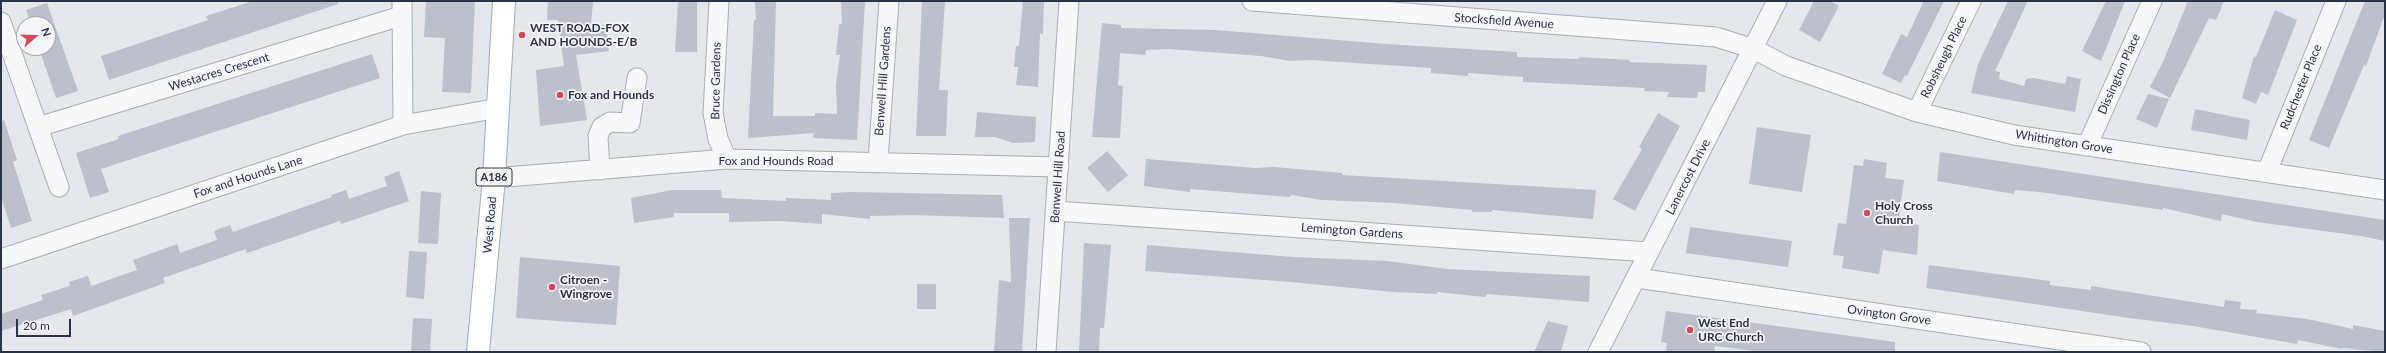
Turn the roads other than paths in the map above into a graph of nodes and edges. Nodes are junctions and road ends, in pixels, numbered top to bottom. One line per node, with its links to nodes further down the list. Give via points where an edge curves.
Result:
1 (504, 1): 14 (main road, West Road / A186)
2 (719, 1): 19 (street, Bruce Gardens, via 714,113 718,139)
3 (889, 1): 20 (street, Benwell Hill Gardens)
4 (1070, 1): 21 (street, Benwell Hill Road)
5 (1254, 1): 12 (street, Stocksfield Avenue, via 1716,37)
6 (1778, 1): 12 (street, Lanercost Drive)
7 (1971, 1): 15 (street, Robsheugh Place)
8 (2152, 1): 18 (street, Dissington Place)
9 (2336, 1): 23 (street, Rudchester Place)
10 (402, 8): 16 (street, Westacres Crescent); 17 (street, Westacres Crescent)
11 (1, 22): 17 (street)
12 (1754, 48): 15 (street, Whittington Grove, via 1786,66); 28 (street, Lanercost Drive)
13 (637, 78): 22 (street, via 630,123 610,122 602,127 598,136)
14 (499, 108): 16 (street, Fox and Hounds Lane); 24 (main road, West Road / A186)
15 (1918, 112): 18 (street, Whittington Grove, via 2014,135)
16 (403, 125): 29 (street, Fox and Hounds Lane)
17 (38, 127): 25 (street)
18 (2087, 146): 23 (street, Whittington Grove)
19 (727, 159): 20 (street, Fox and Hounds Road); 22 (street, Fox and Hounds Road)
20 (878, 161): 21 (street, Fox and Hounds Road)
21 (1058, 167): 27 (street, Benwell Hill Road)
22 (600, 170): 24 (street, Fox and Hounds Road)
23 (2267, 172): 26 (street, Whittington Grove)
24 (494, 178): 31 (main road, West Road / A186)
25 (59, 187)
26 (2385, 190)
27 (1056, 211): 28 (street, Lemington Gardens); 32 (street, Benwell Hill Road)
28 (1649, 252): 30 (street, Lanercost Drive)
29 (1, 259)
30 (1637, 278): 33 (street, Lanercost Drive); 34 (street, Ovington Grove)
31 (478, 352)
32 (1046, 352)
33 (1598, 352)
34 (2141, 352)

